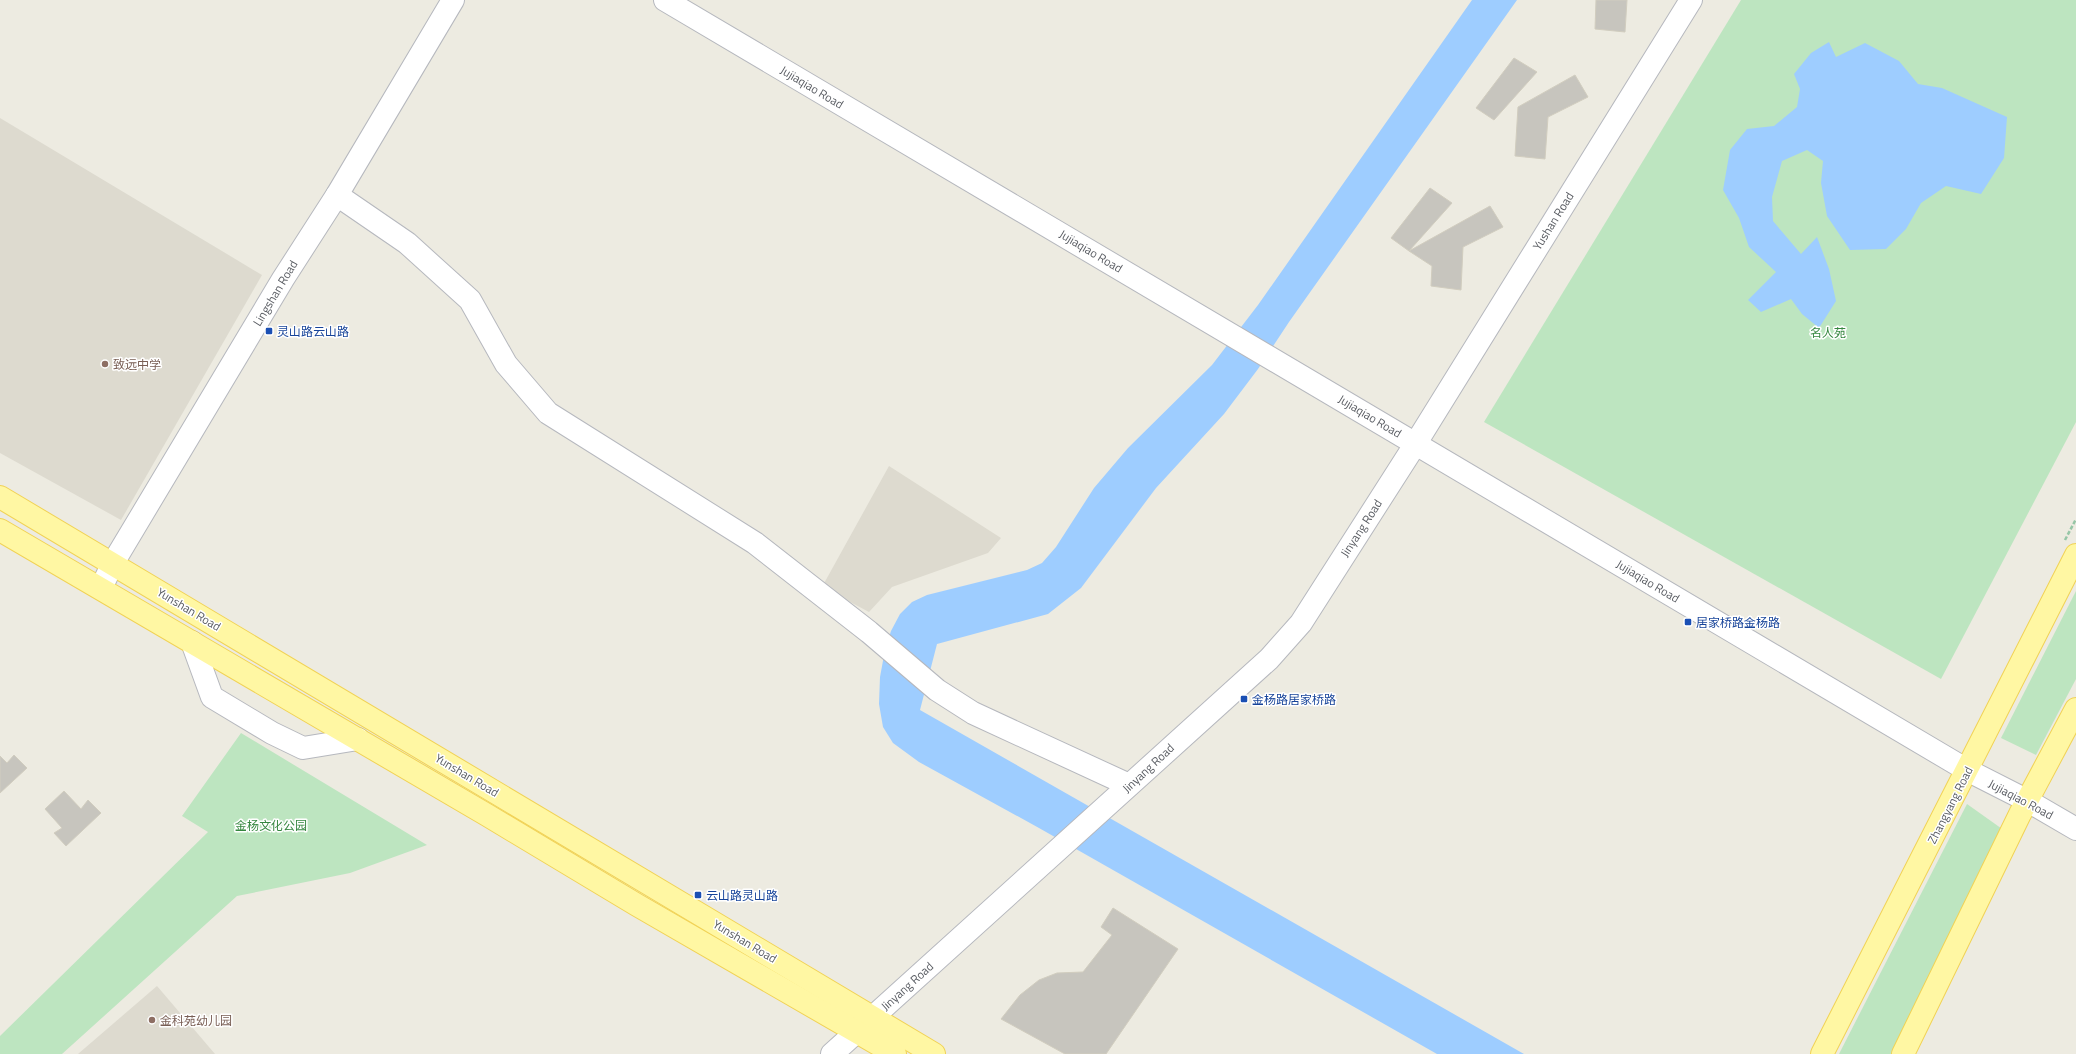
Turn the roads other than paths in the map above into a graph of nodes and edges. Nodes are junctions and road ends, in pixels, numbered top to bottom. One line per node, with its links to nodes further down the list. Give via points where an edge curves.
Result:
1 (453, 0): 4 (street, Lingshan Road)
2 (665, 0): 5 (street, Jujiaqiao Road)
3 (1690, 0): 5 (street, Yushan Road)
4 (337, 195): 9 (street, Lingshan Road, via 283,279); 15 (street, via 406,243 470,300 506,364 548,413 755,543 869,632 937,690 973,713)
5 (1416, 443): 14 (street, Jujiaqiao Road); 15 (street, Jinyang Road, via 1301,623 1269,659)
6 (0, 497): 9 (main road, Yunshan Road)
7 (0, 530): 10 (main road, Yunshan Road)
8 (2076, 555): 14 (main road, Zhangyang Road)
9 (113, 563): 10 (street, Lingshan Road); 18 (main road, Yunshan Road)
10 (101, 588): 11 (main road, Yunshan Road)
11 (192, 642): 13 (main road, Yunshan Road); 13 (street, via 204,674 322,745)
12 (2076, 709): 16 (main road)
13 (358, 739): 18 (main road, Yunshan Road, via 644,909)
14 (1967, 770): 16 (street, Jujiaqiao Road); 22 (main road, Zhangyang Road)
15 (1121, 792): 18 (street, Jinyang Road)
16 (2028, 801): 17 (street, Jujiaqiao Road); 23 (main road)
17 (2076, 829)
18 (864, 1025): 19 (street, Jinyang Road); 20 (main road, Yunshan Road); 21 (main road, Yunshan Road)
19 (832, 1054)
20 (895, 1054)
21 (934, 1054)
22 (1822, 1054)
23 (1903, 1054)

